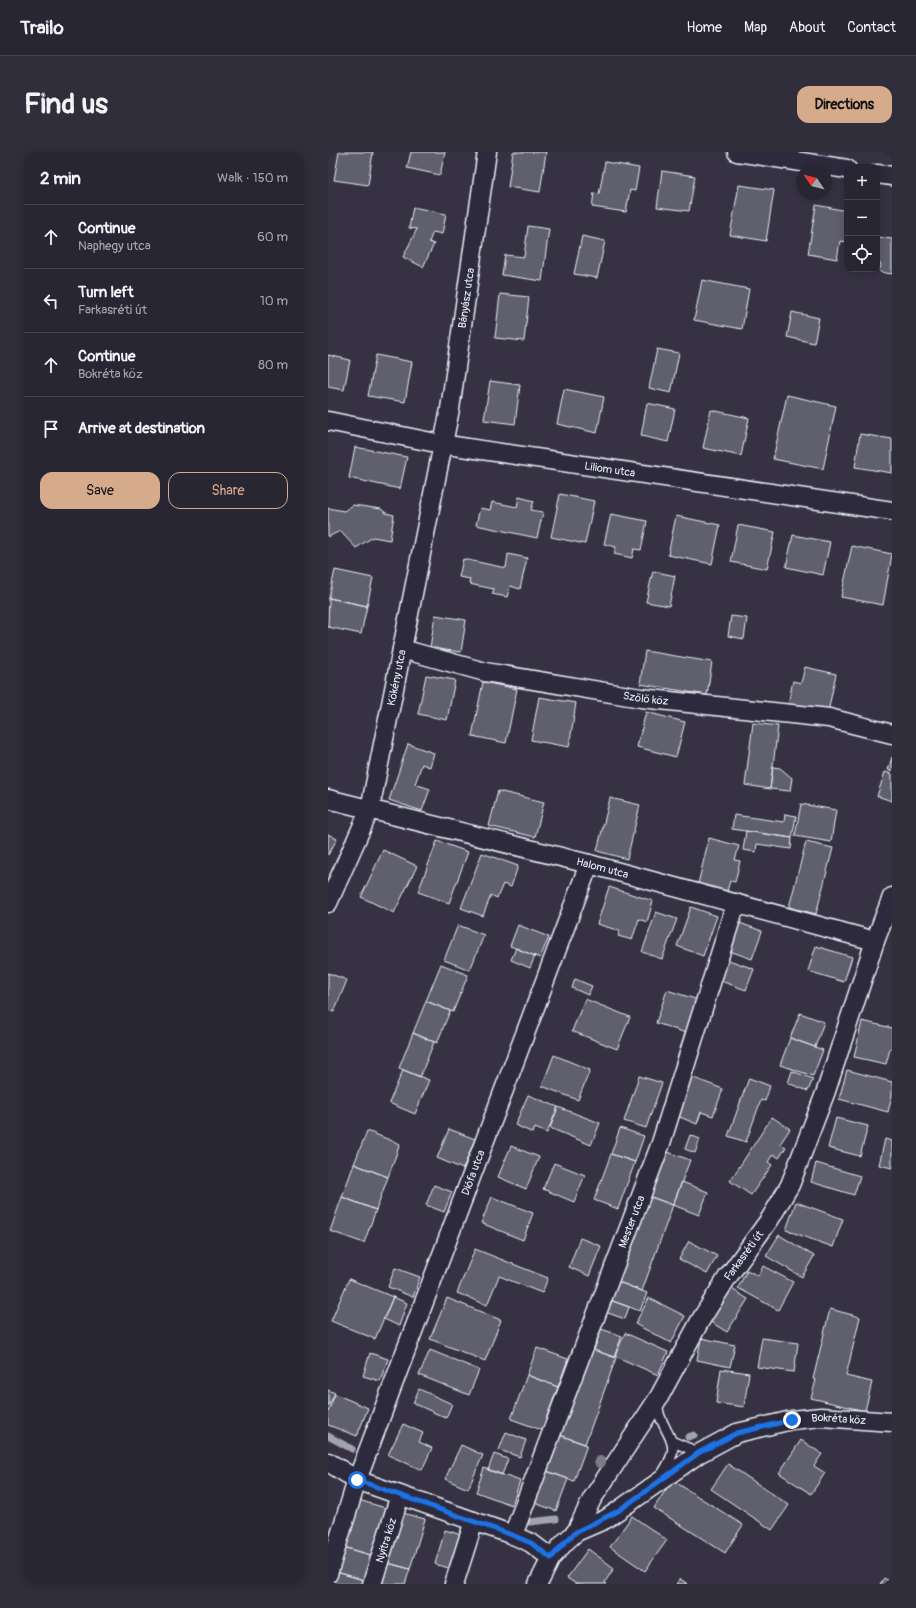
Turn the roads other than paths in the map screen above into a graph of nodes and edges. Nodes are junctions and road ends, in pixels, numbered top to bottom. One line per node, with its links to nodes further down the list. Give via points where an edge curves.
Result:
1 (487, 152): 7 (street, Bányász utca, via 450,409)
2 (736, 152): 3 (street)
3 (844, 169)
4 (880, 174): 5 (street)
5 (892, 176)
6 (328, 421): 7 (street, Liliom utca)
7 (441, 444): 8 (street, Liliom utca); 9 (street, Kökény utca)
8 (892, 511)
9 (402, 649): 10 (street, Szőlő köz, via 485,672 641,698 829,718); 12 (street, Kökény utca)
10 (892, 734)
11 (328, 799): 12 (street, Halom utca)
12 (370, 809): 13 (street, Halom utca); 15 (street, Kökény utca)
13 (589, 864): 16 (street, Halom utca); 25 (street, Diófa utca)
14 (892, 897): 17 (street, Farkasréti út)
15 (328, 903)
16 (736, 903): 17 (street, Halom utca); 32 (street, Mester utca, via 661,1142)
17 (875, 941): 18 (street, Farkasréti út, via 826,1091 790,1185 770,1219 727,1278 704,1315)
18 (659, 1397): 19 (lane, via 657,1410); 21 (street, Farkasréti út)
19 (662, 1422): 21 (lane); 22 (lane)
20 (892, 1422): 23 (street, Bokréta köz, via 821,1417 792,1420 737,1433)
21 (643, 1423): 28 (street, Farkasréti út)
22 (671, 1441): 23 (lane); 26 (lane, via 673,1452)
23 (700, 1452): 26 (street, Bokréta köz)
24 (328, 1462): 25 (street)
25 (357, 1480): 27 (street); 34 (street, Diófa utca)
26 (659, 1481): 29 (street, Bokréta köz)
27 (400, 1495): 30 (street); 35 (street, Nyitra köz)
28 (592, 1499): 29 (lane, via 591,1507 594,1512); 31 (street, Farkasréti út)
29 (606, 1519): 31 (street, Bokréta köz)
30 (474, 1521): 32 (street); 36 (street)
31 (576, 1532): 33 (street, Farkasréti út)
32 (512, 1535): 33 (street, via 531,1543)
33 (551, 1558): 37 (street, Farkasréti út)
34 (328, 1574)
35 (372, 1584)
36 (454, 1584)
37 (538, 1584)

